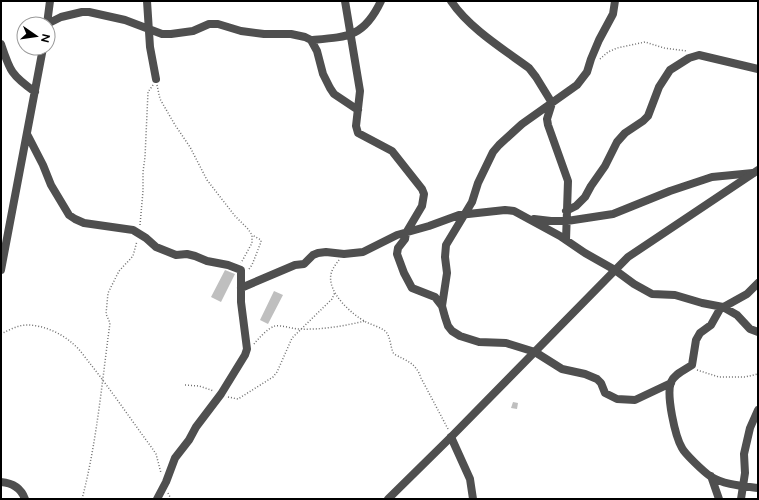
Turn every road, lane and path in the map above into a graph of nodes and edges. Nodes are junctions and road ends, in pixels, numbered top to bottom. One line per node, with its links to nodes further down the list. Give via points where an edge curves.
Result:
1 (50, 1): 7 (street, via 47,24 82,12 125,20)
2 (147, 1): 7 (street)
3 (345, 1): 8 (street)
4 (381, 1): 8 (street, via 371,20)
5 (451, 1): 17 (street, via 472,25 529,68)
6 (615, 1): 17 (street, via 613,14 599,40 587,72 577,85)
7 (149, 29): 9 (street, via 171,34 218,24 240,31 291,34); 15 (street)
8 (351, 35): 9 (street); 18 (street, via 360,91)
9 (311, 40): 18 (street, via 323,74 334,94)
10 (1, 44): 16 (street, via 8,67)
11 (699, 55): 13 (path, via 645,42 617,48); 14 (street); 21 (street, via 670,70 659,87 648,116 617,142 585,197)
12 (42, 56): 16 (street)
13 (597, 61)
14 (758, 69)
15 (156, 79): 25 (path, via 148,92); 27 (path, via 160,99 207,180)
16 (35, 92): 19 (street)
17 (552, 103): 21 (street, via 547,120 568,181); 22 (street, via 522,124 493,152)
18 (358, 110): 26 (street, via 358,132 392,151 424,194 422,206)
19 (27, 134): 25 (street, via 51,185 69,215 84,223); 30 (street)
20 (755, 171): 24 (street, via 712,177 612,214); 32 (street, via 632,253)
21 (566, 211): 24 (street)
22 (465, 214): 23 (street, via 505,210); 26 (street); 36 (street, via 444,251 447,273)
23 (529, 218): 24 (street); 28 (street)
24 (567, 221): 28 (street)
25 (139, 233): 31 (street, via 156,247 176,255 187,254); 46 (path, via 133,256 119,271 108,293 106,314 110,323)
26 (406, 233): 29 (street, via 363,252); 36 (street, via 397,254 404,273 412,288 435,297)
27 (252, 235): 31 (path, via 252,243); 31 (path, via 261,240 261,245 252,265 248,269)
28 (566, 240): 32 (street, via 585,254)
29 (344, 254): 34 (street, via 318,253 304,264 295,265); 35 (path, via 332,271 331,280)
30 (1, 270)
31 (240, 270): 34 (street)
32 (615, 270): 37 (street, via 652,294 681,296); 43 (street)
33 (758, 283): 37 (street, via 746,294)
34 (241, 288): 49 (street, via 247,349)
35 (335, 292): 38 (path, via 349,309); 39 (path, via 332,299)
36 (442, 306): 43 (street, via 448,326 460,336 479,342 506,343)
37 (723, 307): 40 (street, via 750,329); 44 (street, via 709,328 703,330 698,337 692,365)
38 (365, 321): 39 (path, via 349,325); 51 (path, via 384,330 394,354 418,369)
39 (300, 329): 42 (path, via 274,326); 49 (path, via 292,338 273,377 238,398)
40 (758, 332)
41 (1, 334): 46 (path, via 27,325 54,331 74,344)
42 (254, 344)
43 (535, 352): 47 (street, via 562,369 598,379 605,393 617,399 635,400); 51 (street)
44 (687, 369): 45 (path, via 719,377); 47 (street, via 675,375)
45 (758, 374)
46 (102, 378): 54 (path, via 156,454); 58 (path)
47 (671, 382): 52 (street, via 672,415 682,449)
48 (186, 385): 49 (path, via 199,386)
49 (221, 394): 54 (street, via 175,458)
50 (758, 411): 55 (street, via 750,428 744,454)
51 (451, 437): 61 (street); 62 (street, via 470,479)
52 (711, 476): 55 (street, via 729,484); 63 (street)
53 (1, 482): 57 (street, via 19,488)
54 (165, 484): 59 (street); 60 (path)
55 (743, 486): 56 (street); 64 (street)
56 (758, 488)
57 (25, 499)
58 (82, 499)
59 (157, 499)
60 (170, 499)
61 (388, 499)
62 (473, 499)
63 (719, 499)
64 (741, 499)

